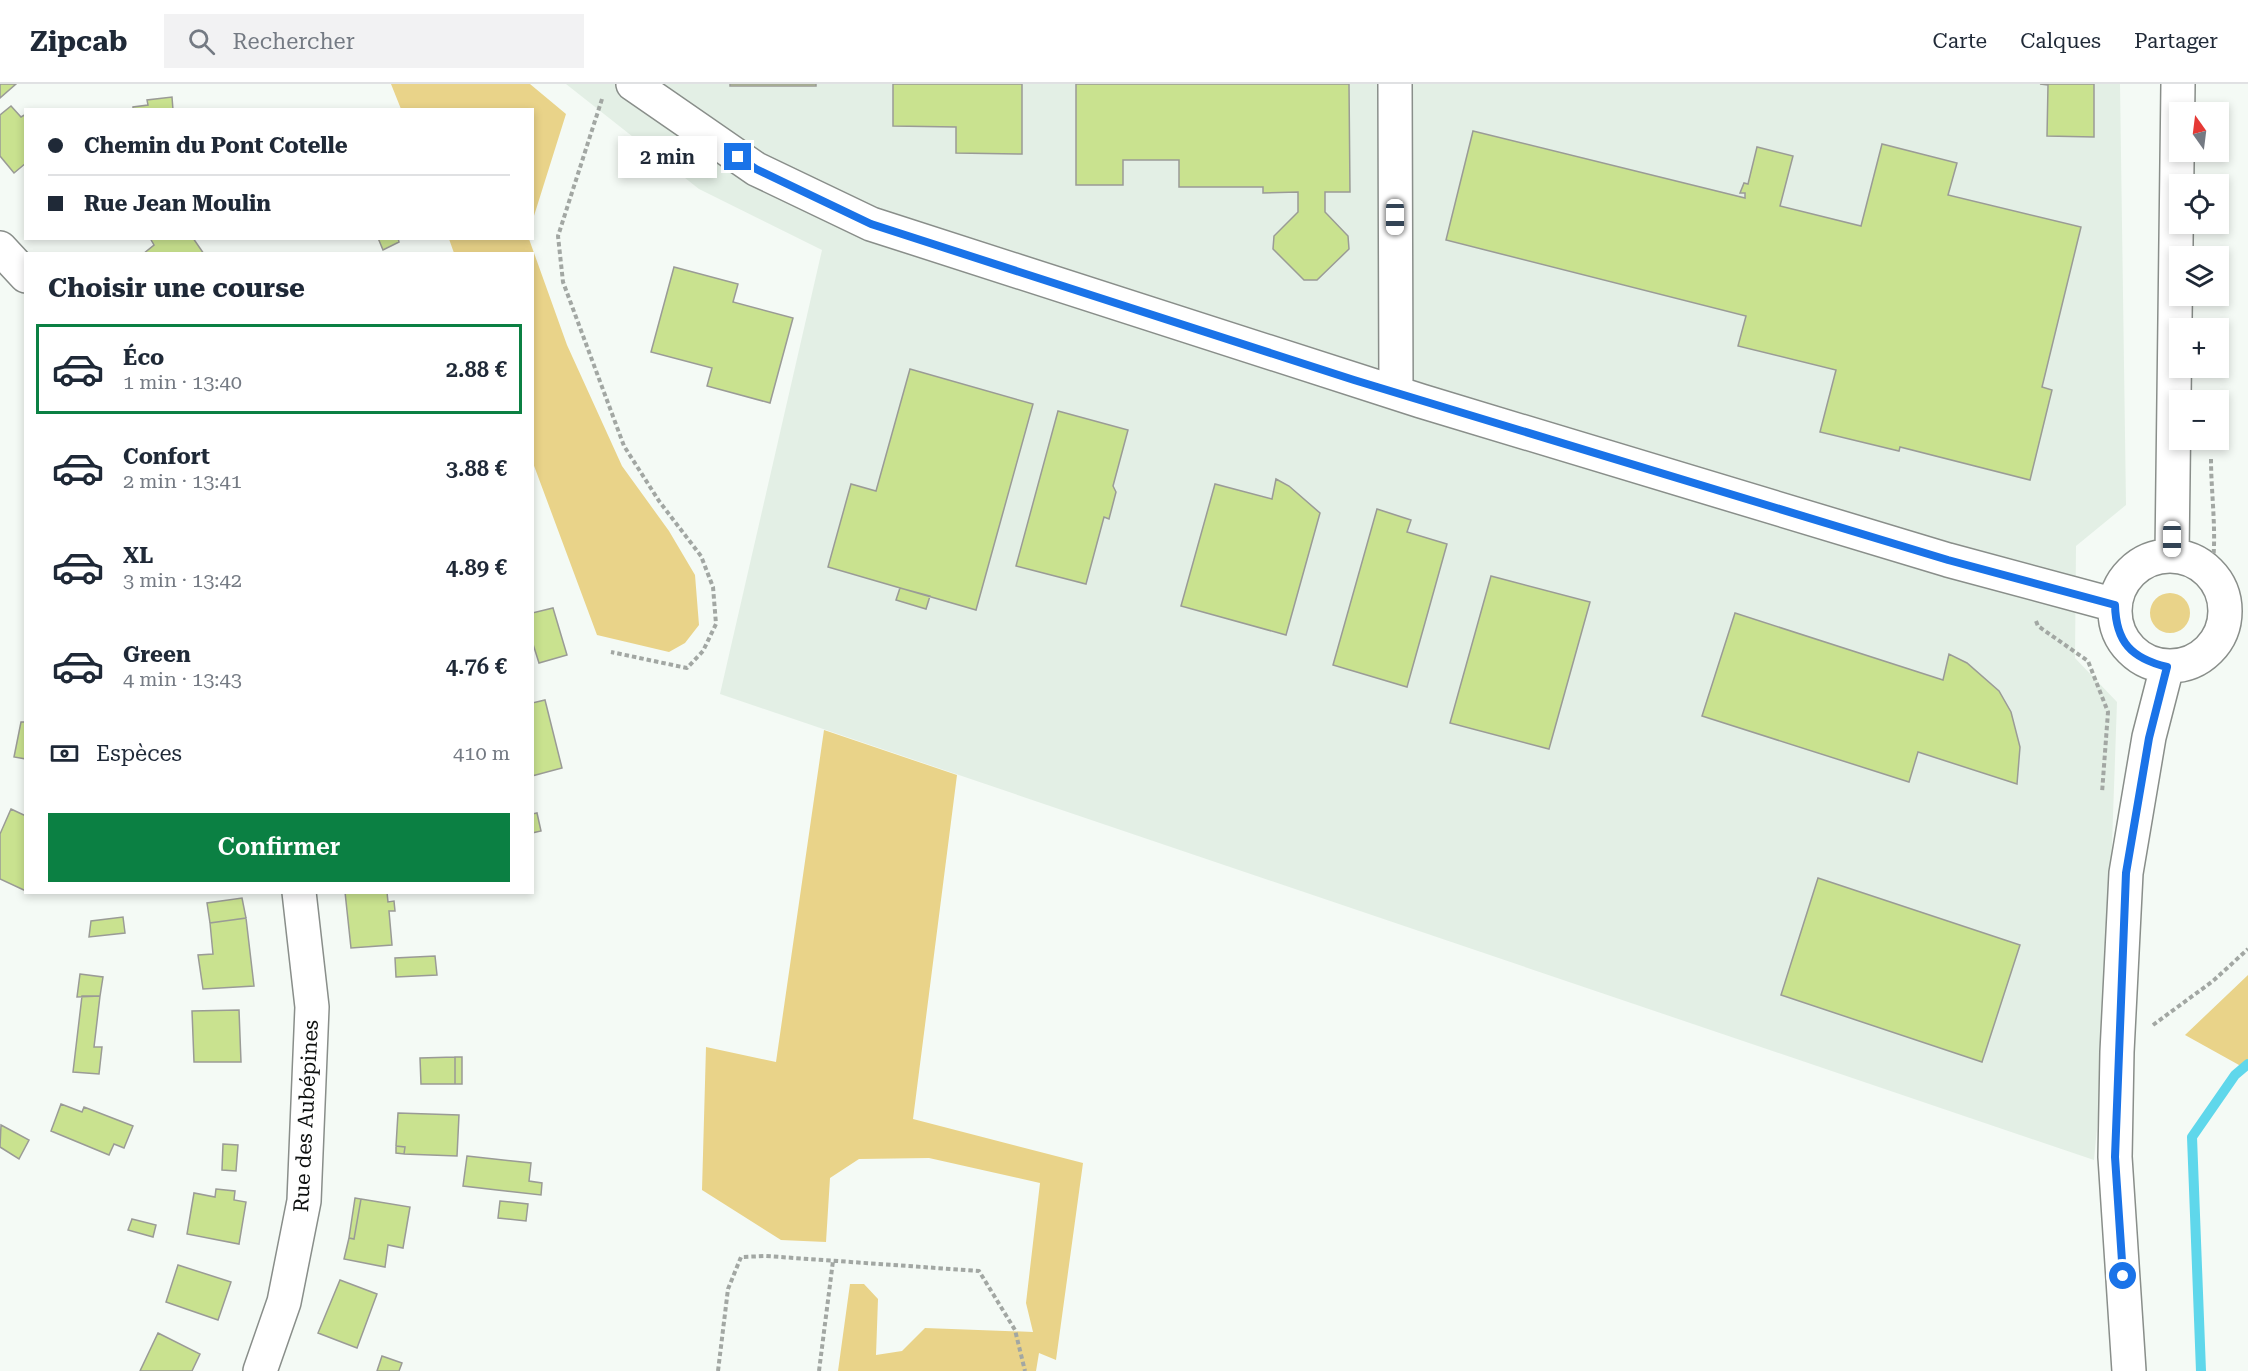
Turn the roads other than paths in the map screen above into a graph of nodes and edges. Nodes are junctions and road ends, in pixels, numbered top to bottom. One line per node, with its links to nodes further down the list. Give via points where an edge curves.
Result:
1 (1395, 84): 6 (street)
2 (2178, 84): 7 (street)
3 (619, 86): 6 (street, via 756,169 871,224)
4 (0, 248): 5 (street)
5 (24, 274)
6 (1396, 393): 8 (street, via 1948,560)
7 (2172, 555): 8 (street, via 2155,558 2128,575); 9 (street, via 2189,559 2211,575 2223,596 2226,614 2214,646 2185,665)
8 (2115, 605): 9 (street, via 2119,631 2134,653)
9 (2167, 667): 12 (street, via 2149,738 2126,873 2115,1157)
10 (299, 894): 11 (street, Rue des Aubépines, via 312,1007 304,1201 284,1302)
11 (260, 1371)
12 (2129, 1371)

